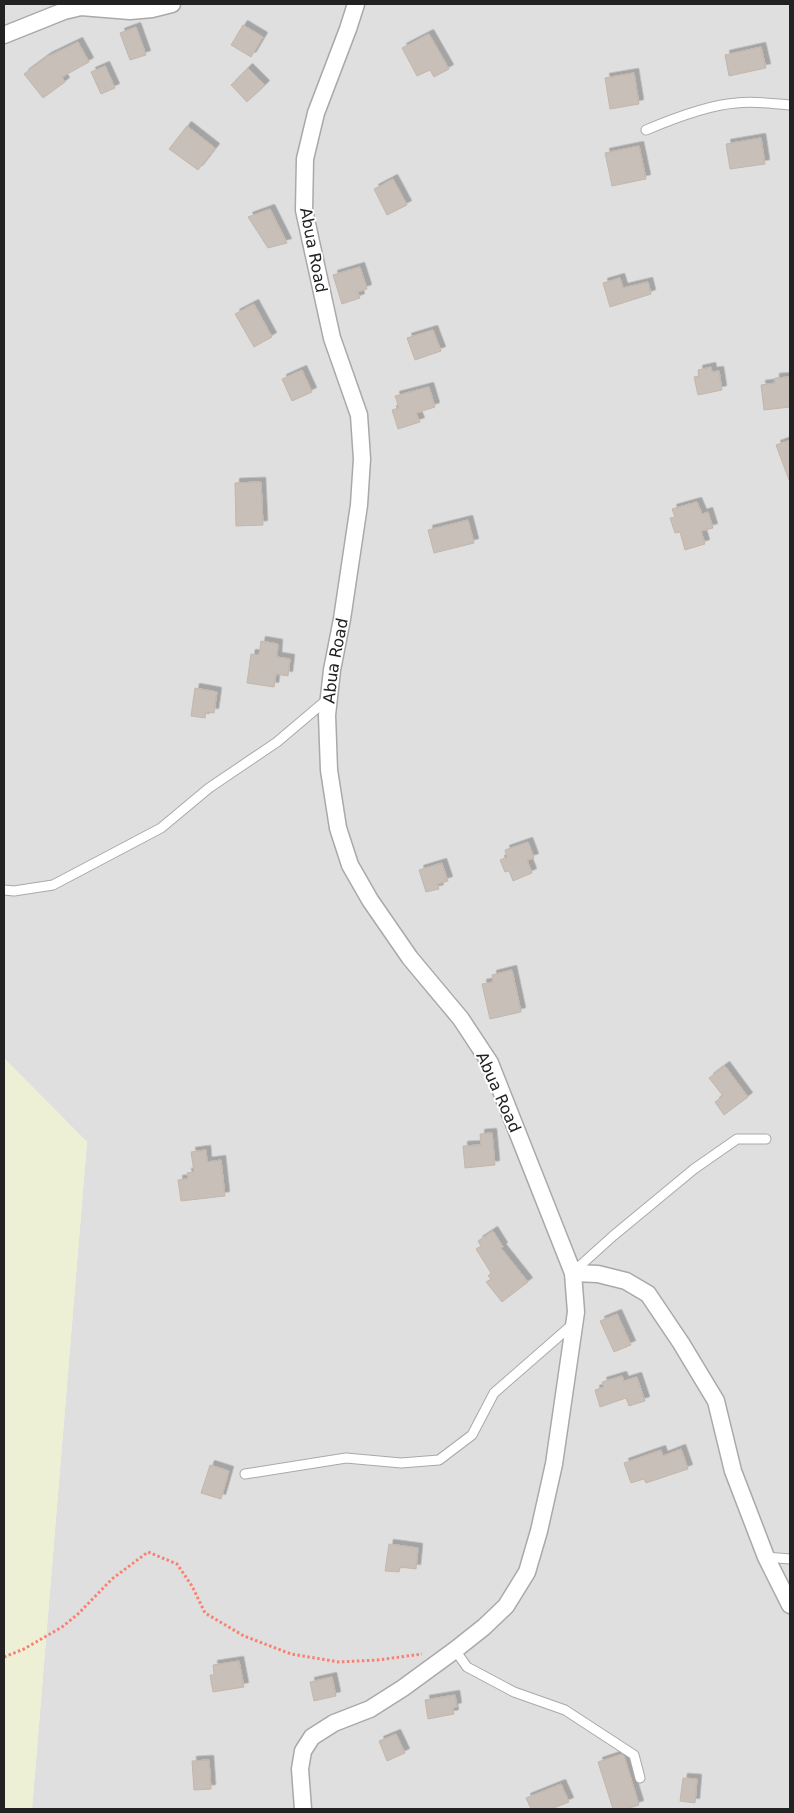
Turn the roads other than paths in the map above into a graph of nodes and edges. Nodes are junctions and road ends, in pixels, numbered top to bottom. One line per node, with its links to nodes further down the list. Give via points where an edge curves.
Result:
1 (172, 4): 3 (street, via 130,10 81,7)
2 (356, 4): 6 (street, Abua Road, via 316,113 305,159 304,210 332,338 359,415 362,459 359,505)
3 (4, 35)
4 (790, 105): 5 (lane, via 734,103 683,115)
5 (646, 130)
6 (329, 698): 7 (lane, via 277,742 209,788 161,828 53,885); 9 (street, Abua Road, via 329,770 338,828 350,865 405,950 461,1019 490,1063)
7 (4, 890)
8 (766, 1139): 9 (lane, via 737,1139 679,1182)
9 (573, 1272): 10 (street, Abua Road); 12 (street, via 626,1281 648,1294 716,1401 733,1471)
10 (574, 1323): 11 (lane, via 494,1393 472,1435 439,1460 401,1463 346,1458); 15 (street, Abua Road, via 554,1464 528,1572 506,1606)
11 (245, 1474)
12 (766, 1557): 13 (lane); 14 (street)
13 (790, 1559)
14 (790, 1605)
15 (455, 1650): 16 (lane, via 467,1667 514,1692 565,1710 634,1755); 17 (street, Abua Road, via 370,1709 334,1723 312,1737 303,1751 300,1769)
16 (640, 1778)
17 (303, 1809)

